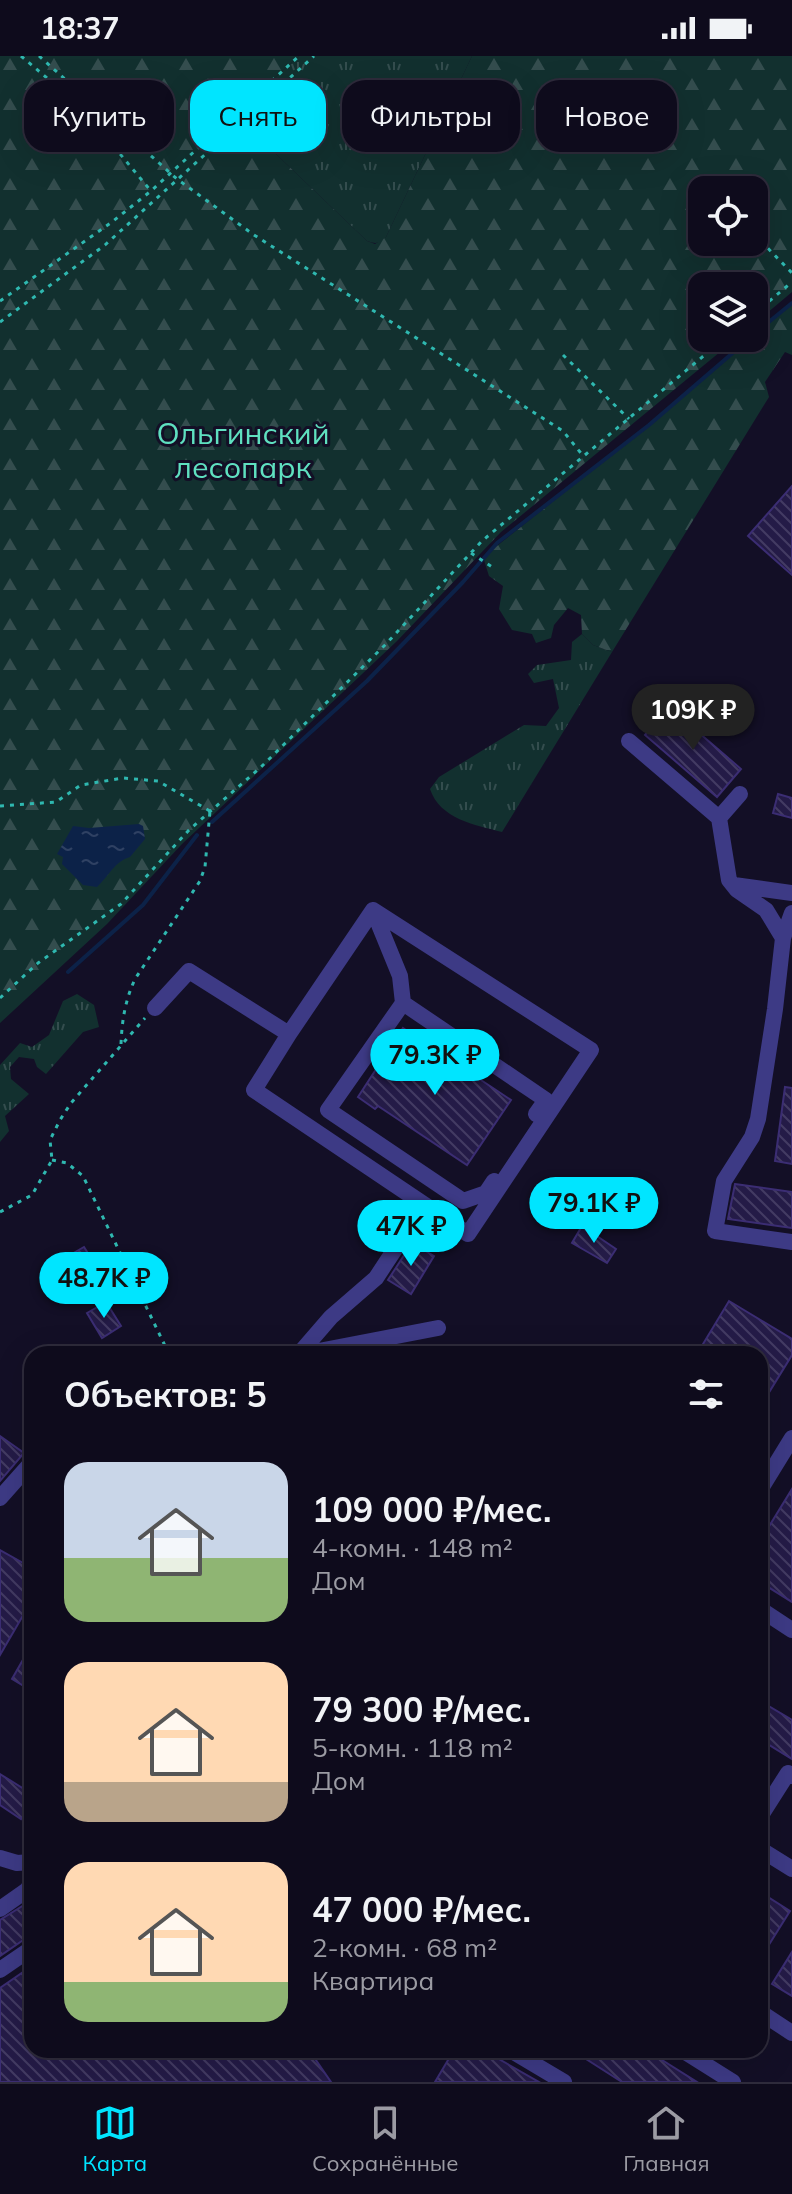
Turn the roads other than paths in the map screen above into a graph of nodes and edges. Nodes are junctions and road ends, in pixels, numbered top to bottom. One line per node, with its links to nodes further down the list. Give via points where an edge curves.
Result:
1 (629, 741): 3 (street)
2 (740, 794): 3 (street)
3 (719, 818): 4 (street)
4 (732, 885): 5 (street); 7 (street)
5 (792, 893)
6 (373, 910): 8 (street, via 400,976); 10 (street); 11 (street, via 591,1050 468,1234)
7 (786, 924): 12 (street, via 758,1119 724,1181 715,1231)
8 (403, 1003): 8 (street, via 328,1110 463,1201 486,1193 546,1100)
9 (153, 1010): 10 (street, via 189,971)
10 (289, 1034): 11 (street, via 254,1090)
11 (424, 1205): 14 (street, via 376,1278 331,1317)
12 (792, 1242)
13 (438, 1328): 15 (street)
14 (307, 1346)
15 (343, 1346)
16 (792, 1438): 18 (street)
17 (24, 1471): 19 (street)
18 (768, 1477)
19 (0, 1498)
20 (768, 1614): 21 (street)
21 (792, 1630)
22 (792, 1776): 23 (street, via 788,1773)
23 (768, 1804)
24 (768, 1854): 27 (street)
25 (0, 1858): 26 (street)
26 (24, 1863)
27 (792, 1869)
28 (24, 1892): 29 (street)
29 (0, 1909)
30 (24, 1954): 31 (street)
31 (0, 1970)
32 (768, 2017): 33 (street)
33 (792, 2033)
34 (524, 2058): 36 (street)
35 (695, 2058): 37 (street)
36 (564, 2082)
37 (733, 2082)

